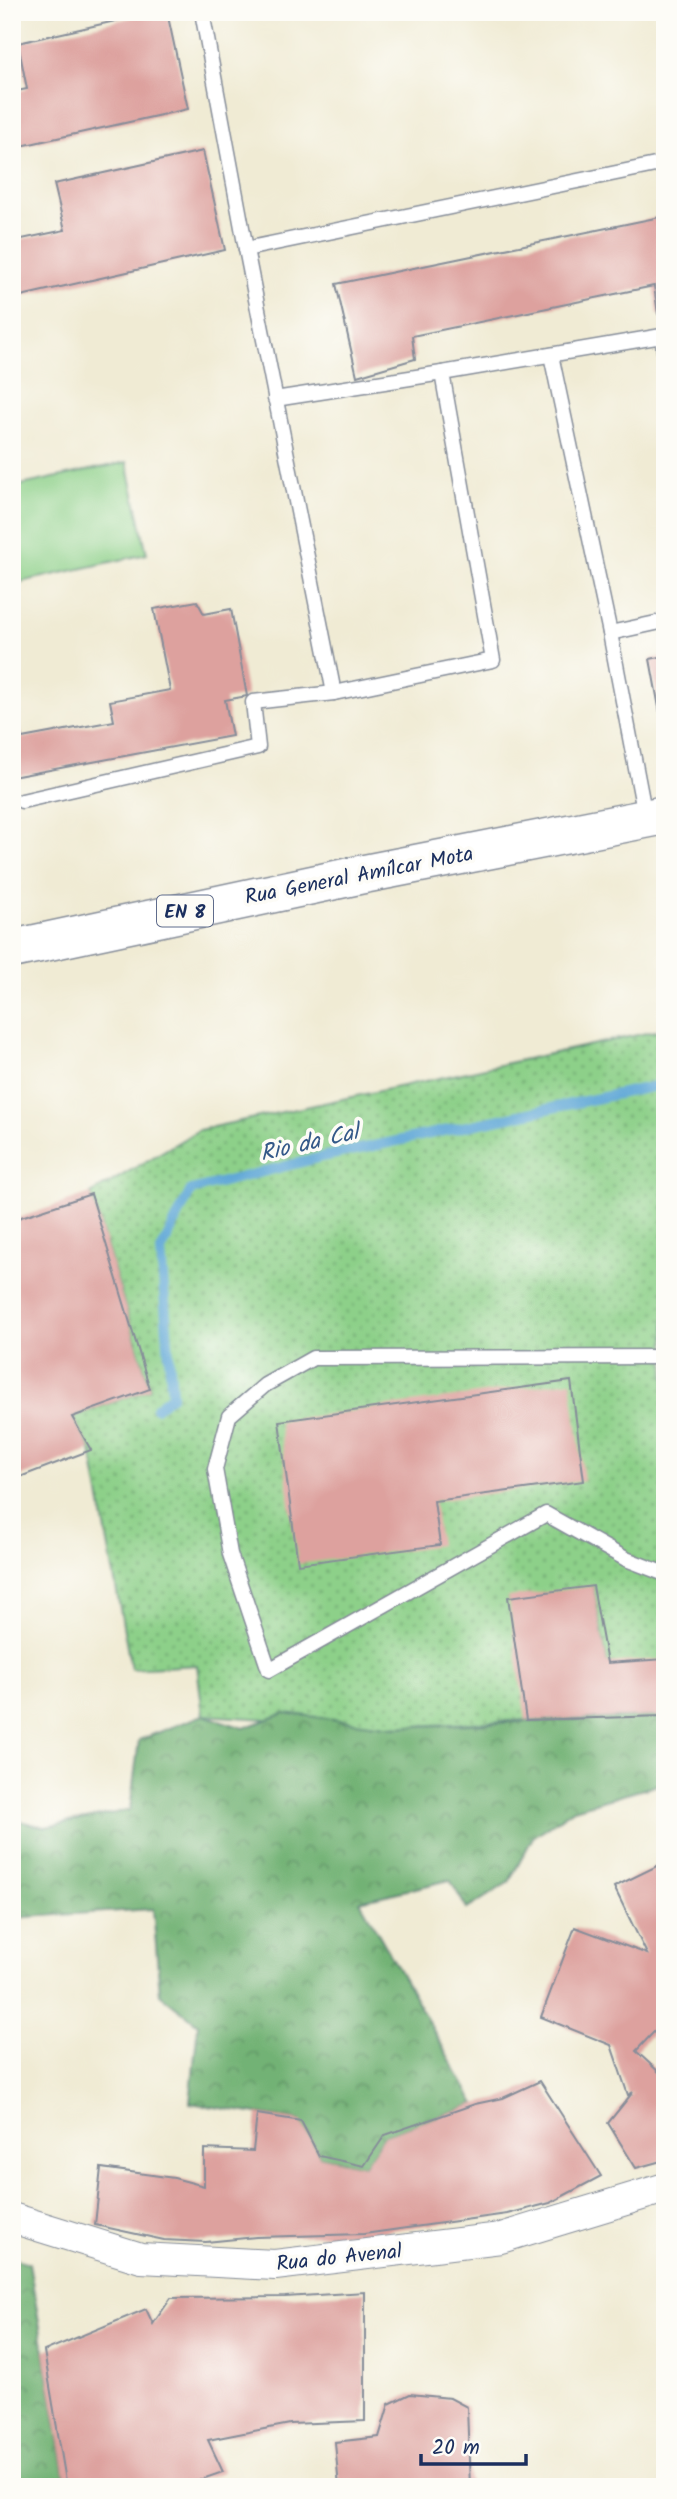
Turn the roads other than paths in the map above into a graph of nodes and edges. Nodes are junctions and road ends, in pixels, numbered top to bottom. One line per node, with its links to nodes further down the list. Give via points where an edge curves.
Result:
1 (202, 12): 3 (lane)
2 (665, 163): 3 (lane)
3 (246, 249): 8 (lane)
4 (663, 335): 5 (lane); 6 (lane)
5 (551, 355): 7 (lane); 10 (lane)
6 (665, 357)
7 (442, 373): 8 (lane); 11 (lane, via 493,660)
8 (275, 399): 11 (lane)
9 (665, 621): 10 (lane)
10 (610, 633): 13 (lane)
11 (334, 693): 12 (lane, via 253,702 258,747)
12 (23, 801)
13 (655, 817): 14 (main road, Rua General Amílcar Mota / EN 8)
14 (12, 950)
15 (665, 1357): 16 (lane, via 313,1358 265,1385 229,1416 215,1469 230,1554 269,1671 546,1514 626,1559)
16 (665, 1574)
17 (665, 2188): 18 (street, Rua do Avenal, via 501,2238 275,2265 141,2258)
18 (12, 2218)

